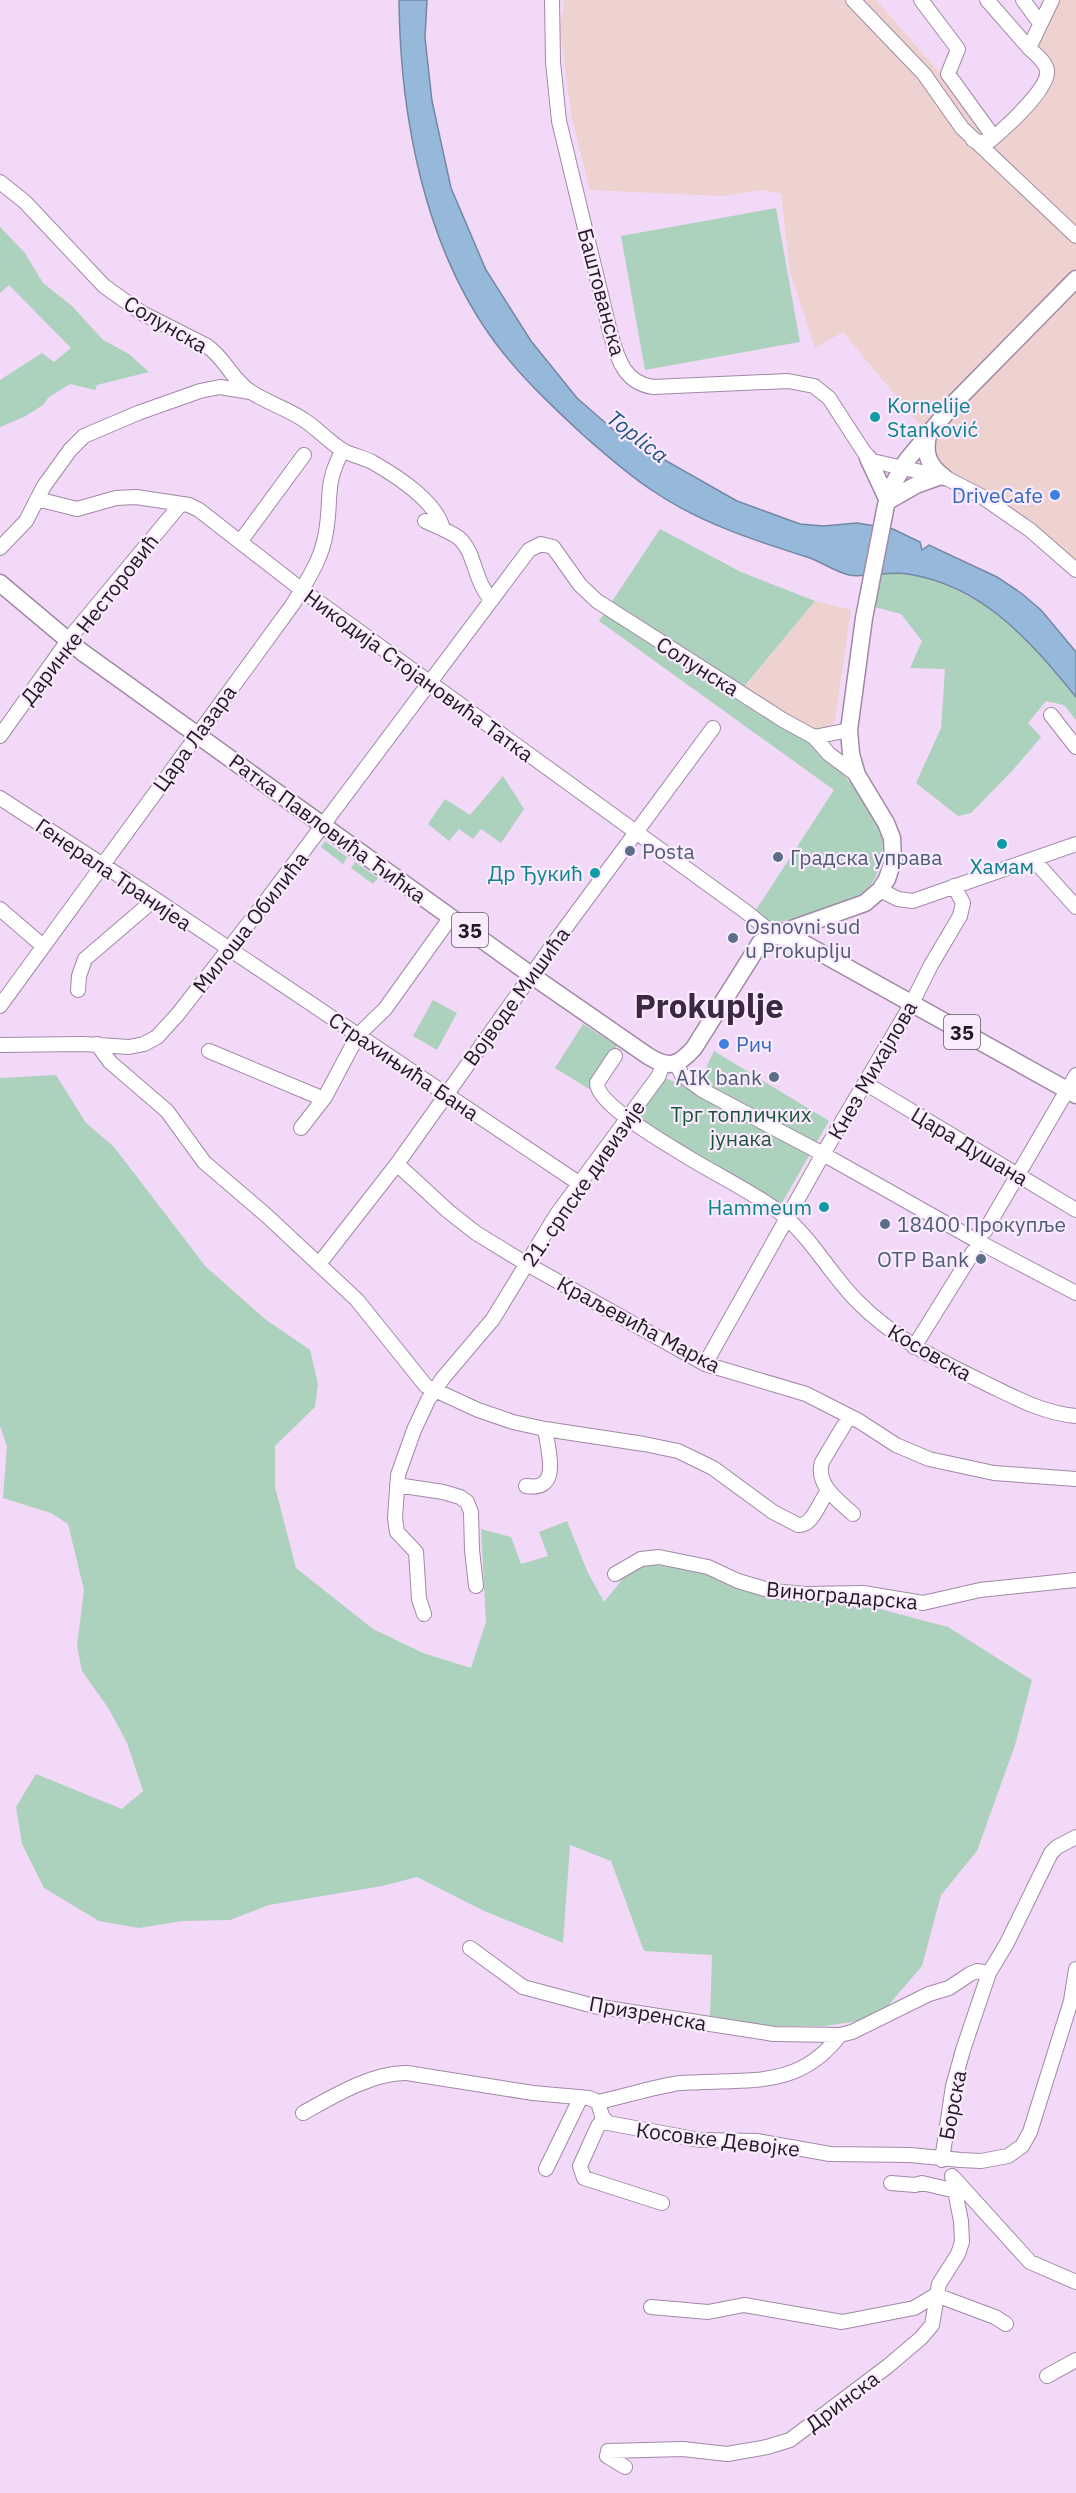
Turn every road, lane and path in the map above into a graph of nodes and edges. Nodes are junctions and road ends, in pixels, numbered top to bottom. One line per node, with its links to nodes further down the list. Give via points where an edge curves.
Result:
1 (552, 0): 18 (street, Баштованска, via 560,128 611,336 624,370 638,383 653,387 788,381 814,386 830,398)
2 (854, 0): 9 (street, via 924,74)
3 (921, 0): 10 (street, via 957,44 958,54 948,74 990,132)
4 (987, 0): 8 (street)
5 (1023, 0): 7 (street)
6 (1052, 0): 7 (street)
7 (1040, 23): 8 (street)
8 (1029, 48): 10 (street, via 1046,66 1045,84)
9 (973, 140): 10 (street); 12 (street)
10 (988, 142)
11 (0, 182): 14 (street, Солунска, via 25,202 104,286 133,308 213,350 232,377)
12 (1076, 236)
13 (1076, 279): 15 (main road)
14 (250, 392): 16 (street, Солунска, via 307,421); 21 (street, via 220,387 200,391 88,434 70,450)
15 (929, 432): 19 (main road); 20 (main road, via 928,460)
16 (343, 450): 25 (street, Солунска, via 373,462 404,483 429,505); 31 (street, Цара Лазара, via 329,479 322,549)
17 (304, 454): 26 (street)
18 (868, 458): 19 (street, via 878,464); 22 (main road)
19 (902, 467): 20 (street); 22 (main road)
20 (941, 477): 22 (main road, via 916,485); 29 (street, via 981,496 1030,530)
21 (37, 499): 23 (street, Никодија Стојановића Татка, via 77,509 129,496); 28 (street, via 26,521)
22 (887, 503): 37 (main road, via 864,618)
23 (180, 505): 26 (street, Никодија Стојановића Татка, via 199,510); 33 (street, Даринке Несторовић)
24 (425, 521): 25 (street)
25 (442, 529): 32 (street, via 465,545 479,584)
26 (240, 542): 31 (street, Никодија Стојановића Татка)
27 (549, 544): 32 (street, Милоша Обилића, via 538,544 529,550); 40 (street, Солунска, via 597,601)
28 (0, 548)
29 (1076, 570)
30 (0, 583): 33 (main road, Ратка Павловића Ћићка / 35)
31 (302, 590): 34 (street, Никодија Стојановића Татка); 38 (street, Цара Лазара)
32 (492, 600): 34 (street, Милоша Обилића)
33 (68, 641): 38 (main road, Ратка Павловића Ћићка / 35); 39 (street, Даринке Несторовић)
34 (431, 683): 44 (street, Милоша Обилића); 45 (street, Никодија Стојановића Татка)
35 (1051, 715): 41 (street)
36 (713, 728): 45 (street, Војводе Мишића)
37 (849, 730): 40 (street); 42 (main road)
38 (198, 734): 44 (main road, Ратка Павловића Ћићка / 35); 48 (street, Цара Лазара)
39 (0, 736)
40 (814, 737): 42 (street, Солунска)
41 (1076, 747)
42 (857, 775): 50 (main road, via 892,838 893,861)
43 (0, 798): 48 (street, Генерала Транијеа)
44 (324, 825): 54 (main road, Ратка Павловића Ћићка / 35); 58 (street, Милоша Обилића)
45 (637, 834): 56 (street, Никодија Стојановића Татка); 60 (street, Војводе Мишића)
46 (1076, 844): 47 (street)
47 (1033, 859): 49 (street); 52 (street)
48 (101, 865): 51 (street, Генерала Транијеа); 57 (street, Цара Лазара)
49 (954, 886): 50 (street, via 906,901); 62 (street, Кнез Михајлова, via 963,910)
50 (880, 890): 55 (main road, 21. српске дивизије, via 865,903)
51 (155, 899): 58 (street, Генерала Транијеа); 61 (street, via 85,960)
52 (1076, 907)
53 (0, 909): 57 (street)
54 (451, 917): 60 (main road, Ратка Павловића Ћићка / 35); 64 (street, via 385,1009)
55 (828, 918): 56 (main road, 21. српске дивизије); 59 (main road, via 815,934)
56 (776, 936): 59 (main road, 35, via 790,937); 69 (main road, 21. српске дивизије, via 757,946 694,1047)
57 (43, 946): 63 (street, Цара Лазара)
58 (228, 950): 64 (street, Страхињића Бана); 66 (street, Милоша Обилића, via 178,1014 151,1041 129,1047)
59 (822, 954): 62 (main road, 35)
60 (531, 975): 69 (main road, Ратка Павловића Ћићка / 35); 73 (street, Војводе Мишића)
61 (78, 990)
62 (911, 1005): 71 (street, Кнез Михајлова); 72 (main road, 35)
63 (0, 1006)
64 (358, 1035): 73 (street, Страхињића Бана); 74 (street)
65 (0, 1044): 66 (street, Милоша Обилића)
66 (97, 1044): 86 (street, via 110,1062 167,1111 204,1162)
67 (209, 1051): 74 (street, via 319,1097)
68 (615, 1056): 75 (street, via 596,1086)
69 (670, 1064): 75 (street, 21. српске дивизије); 77 (street, via 689,1082)
70 (1076, 1076): 72 (street)
71 (865, 1083): 77 (street, Кнез Михајлова); 79 (street, Цара Душана)
72 (1072, 1093): 79 (street)
73 (446, 1094): 78 (street, Војводе Мишића); 80 (street, Страхињића Бана)
74 (325, 1096): 76 (street)
75 (627, 1119): 80 (street, 21. српске дивизије); 82 (street)
76 (301, 1128)
77 (823, 1154): 82 (street, Кнез Михајлова); 87 (street)
78 (397, 1164): 85 (street, Краљевића Марка, via 462,1223); 86 (street, Војводе Мишића)
79 (1018, 1174): 81 (street, Цара Душана); 83 (street)
80 (580, 1184): 85 (street, 21. српске дивизије)
81 (1076, 1210)
82 (787, 1219): 88 (street, Косовска, via 857,1301 884,1327); 89 (street, Кнез Михајлова)
83 (985, 1231)
84 (973, 1252): 88 (street)
85 (525, 1263): 89 (street, Краљевића Марка); 90 (street, 21. српске дивизије, via 493,1319)
86 (319, 1264): 90 (street, via 364,1308 415,1374)
87 (1076, 1293)
88 (914, 1347): 91 (street, Косовска, via 1036,1407)
89 (705, 1364): 92 (street, Краљевића Марка, via 796,1390)
90 (435, 1391): 93 (street, via 490,1415); 95 (street, 21. српске дивизије, via 406,1449)
91 (1076, 1416)
92 (849, 1417): 94 (street, Краљевића Марка, via 907,1451 940,1463 1016,1476); 97 (street, via 821,1466)
93 (545, 1430): 96 (street, via 554,1483); 97 (street, via 678,1451 713,1468 773,1512 802,1526 810,1522)
94 (1076, 1479)
95 (397, 1485): 101 (street, via 443,1492 467,1502); 102 (street, 21. српске дивизије, via 396,1527 416,1552 419,1599)
96 (526, 1485)
97 (828, 1491): 98 (street)
98 (854, 1514)
99 (615, 1574): 100 (street, Виноградарска, via 641,1559 659,1557 708,1568 772,1591 863,1593 923,1603 980,1590)
100 (1076, 1580)
101 (476, 1586)
102 (424, 1614)
103 (1076, 1837): 106 (street, via 1051,1853)
104 (470, 1948): 108 (street, Призренска, via 523,1987 594,2006 774,2034)
105 (1076, 1969): 107 (street, Косовке Девојке)
106 (989, 1972): 108 (street, Призренска, via 977,1971 949,1988); 113 (street, Борска, via 953,2086)
107 (1075, 1986): 113 (street, Косовке Девојке, via 1026,2141 1013,2154 1002,2158)
108 (840, 2035): 110 (street, Призренска, via 811,2063 786,2076 675,2084)
109 (581, 2097): 110 (street); 111 (street, via 403,2072 363,2083); 114 (street)
110 (598, 2102): 112 (street)
111 (303, 2113)
112 (604, 2120): 113 (street, Косовке Девојке, via 612,2125 707,2141 757,2141 830,2154 910,2155); 118 (street, via 580,2166 584,2178)
113 (942, 2160): 115 (street)
114 (546, 2169)
115 (952, 2176): 117 (street, Дринска); 119 (street, via 1030,2262)
116 (891, 2183): 117 (street, via 922,2182)
117 (956, 2191): 120 (street, Дринска, via 962,2242)
118 (663, 2203)
119 (1076, 2282)
120 (936, 2295): 121 (street, via 914,2308 842,2322 744,2305 708,2312); 122 (street); 125 (street, Дринска, via 932,2325 921,2338 790,2440 727,2454 683,2449 608,2451 607,2456)
121 (651, 2307)
122 (1006, 2324)
123 (1076, 2360): 124 (street)
124 (1047, 2376)
125 (625, 2467)

